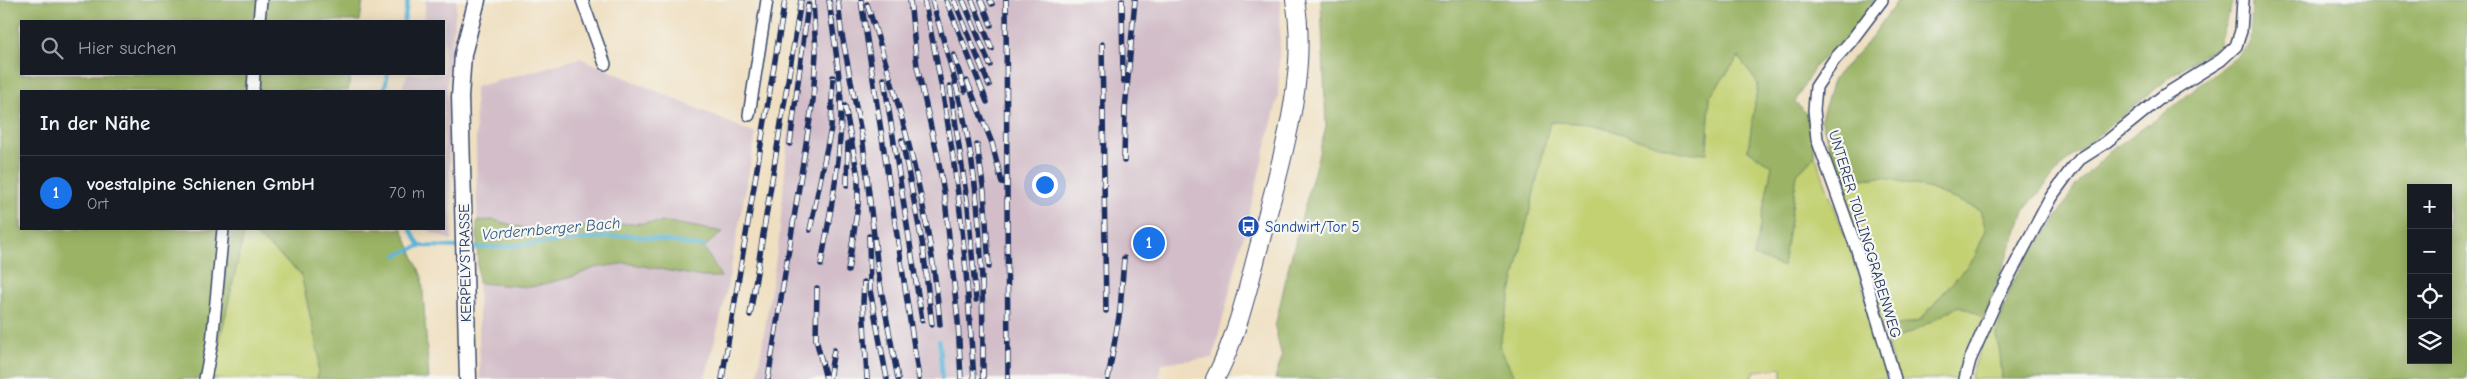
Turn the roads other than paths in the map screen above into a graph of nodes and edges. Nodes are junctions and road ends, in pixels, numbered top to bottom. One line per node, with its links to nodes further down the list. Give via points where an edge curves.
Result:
1 (260, 0): 8 (street)
2 (477, 0): 15 (main road, KERPELYSTRASSE, via 463,54 460,97)
3 (582, 0): 9 (street)
4 (767, 0): 12 (street)
5 (1295, 0): 16 (main road, via 1299,54 1281,160 1238,324)
6 (1882, 0): 17 (street, UNTERER TOLLINGGRABENWEG, via 1816,87 1814,110 1817,139 1856,250)
7 (2243, 0): 18 (street, via 2241,31 2236,46 2221,60 2163,96 2080,159 2070,171 2051,197 1998,297)
8 (259, 20)
9 (605, 64)
10 (254, 75): 11 (street)
11 (253, 90)
12 (749, 115)
13 (223, 230): 14 (street, via 212,343)
14 (205, 379)
15 (468, 379)
16 (1214, 379)
17 (1895, 379)
18 (1965, 379)

